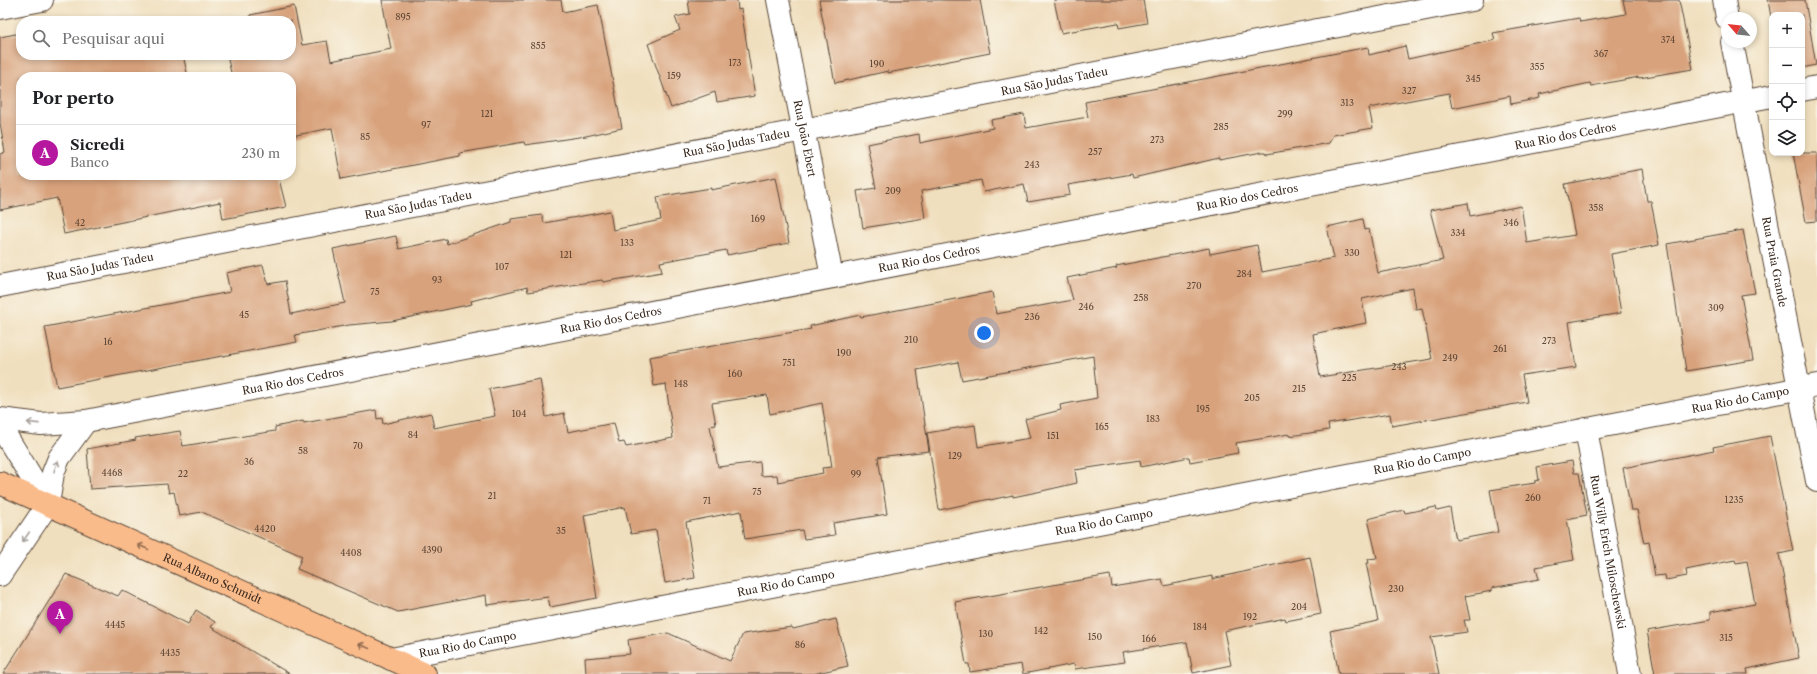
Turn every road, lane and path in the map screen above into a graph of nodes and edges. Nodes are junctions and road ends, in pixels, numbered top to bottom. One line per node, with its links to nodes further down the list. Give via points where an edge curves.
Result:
1 (42, 0): 5 (street)
2 (778, 0): 12 (street, Rua João Ebert)
3 (1472, 0): 12 (street, Rua São Judas Tadeu)
4 (1724, 0): 6 (street)
5 (0, 8)
6 (1726, 12)
7 (1733, 48): 11 (street, Rua Praia Grande)
8 (1817, 87): 9 (street)
9 (1805, 89)
10 (1769, 97): 11 (street, Rua Rio dos Cedros)
11 (1743, 101): 13 (street, Rua Rio dos Cedros); 15 (street, Rua Praia Grande)
12 (804, 130): 13 (street, Rua João Ebert); 14 (street, Rua São Judas Tadeu)
13 (832, 277): 17 (street, Rua Rio dos Cedros)
14 (0, 286)
15 (1808, 386): 19 (street, Rua Rio do Campo); 20 (street, Rua Praia Grande)
16 (0, 419): 17 (street, Rua Rio dos Cedros, one-way to 16, via 41,424)
17 (86, 422): 22 (street, one-way to 17, via 53,473 59,458)
18 (0, 426): 22 (street)
19 (1586, 429): 24 (street, Rua Rio do Campo); 26 (street, Rua Willy Erich Miloschewski)
20 (1817, 481)
21 (0, 483): 22 (main road, Rua Albano Schmidt)
22 (48, 504): 23 (street, one-way to 23); 24 (main road, Rua Albano Schmidt, one-way to 22)
23 (0, 576)
24 (391, 659): 25 (main road, Rua Albano Schmidt)
25 (425, 674)
26 (1630, 674)

